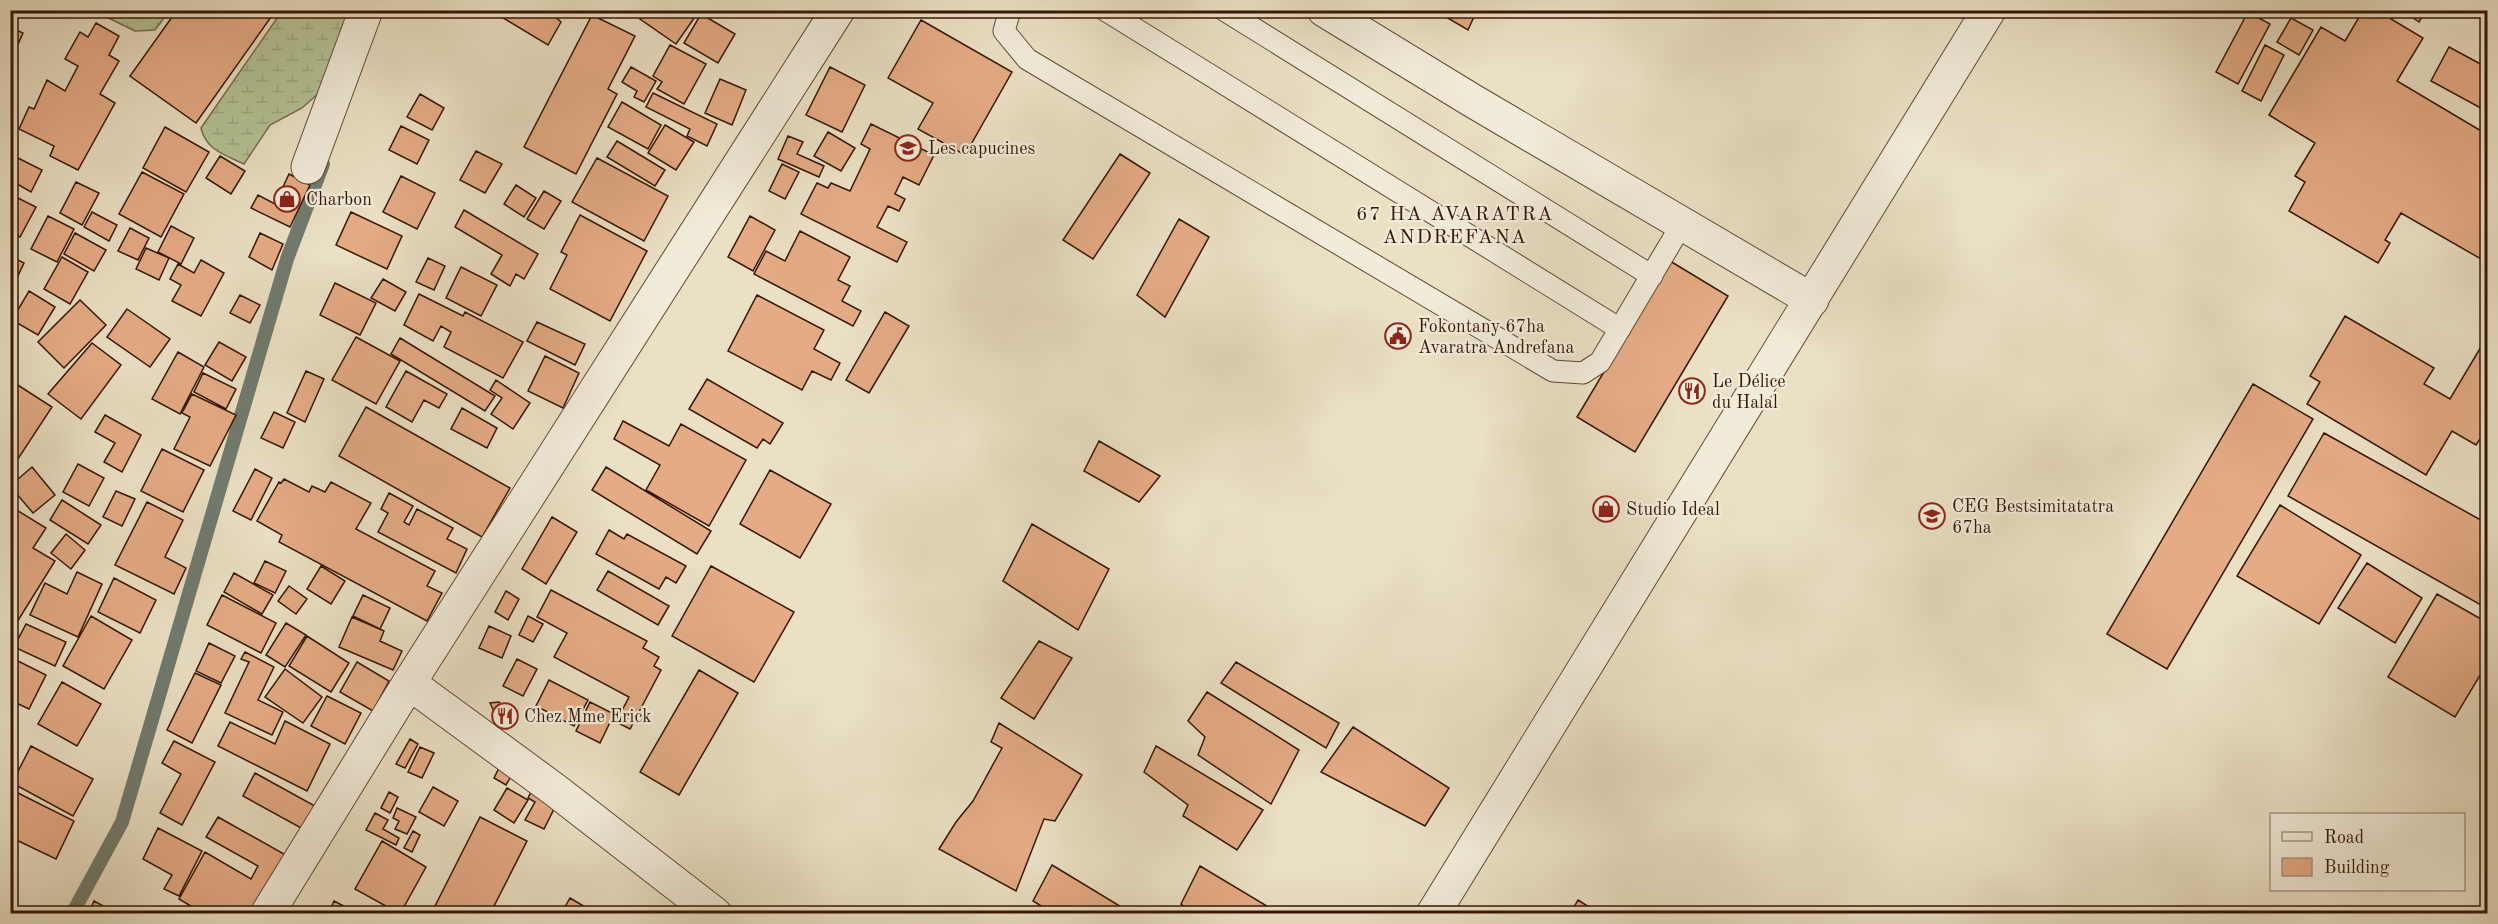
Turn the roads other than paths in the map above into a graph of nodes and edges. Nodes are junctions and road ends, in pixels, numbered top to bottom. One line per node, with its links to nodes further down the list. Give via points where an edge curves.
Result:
1 (366, 10): 8 (street)
2 (838, 10): 13 (street)
3 (1010, 10): 12 (lane, via 1004,31 1027,59 1553,371 1583,373 1600,362)
4 (1105, 10): 12 (lane)
5 (1224, 10): 10 (lane)
6 (1324, 10): 9 (street)
7 (1989, 10): 11 (street)
8 (308, 167)
9 (1683, 225): 10 (lane); 11 (street)
10 (1652, 276): 12 (lane)
11 (1812, 300): 16 (street)
12 (1620, 328)
13 (409, 683): 14 (street); 15 (street)
14 (267, 914)
15 (715, 914)
16 (1433, 914)

